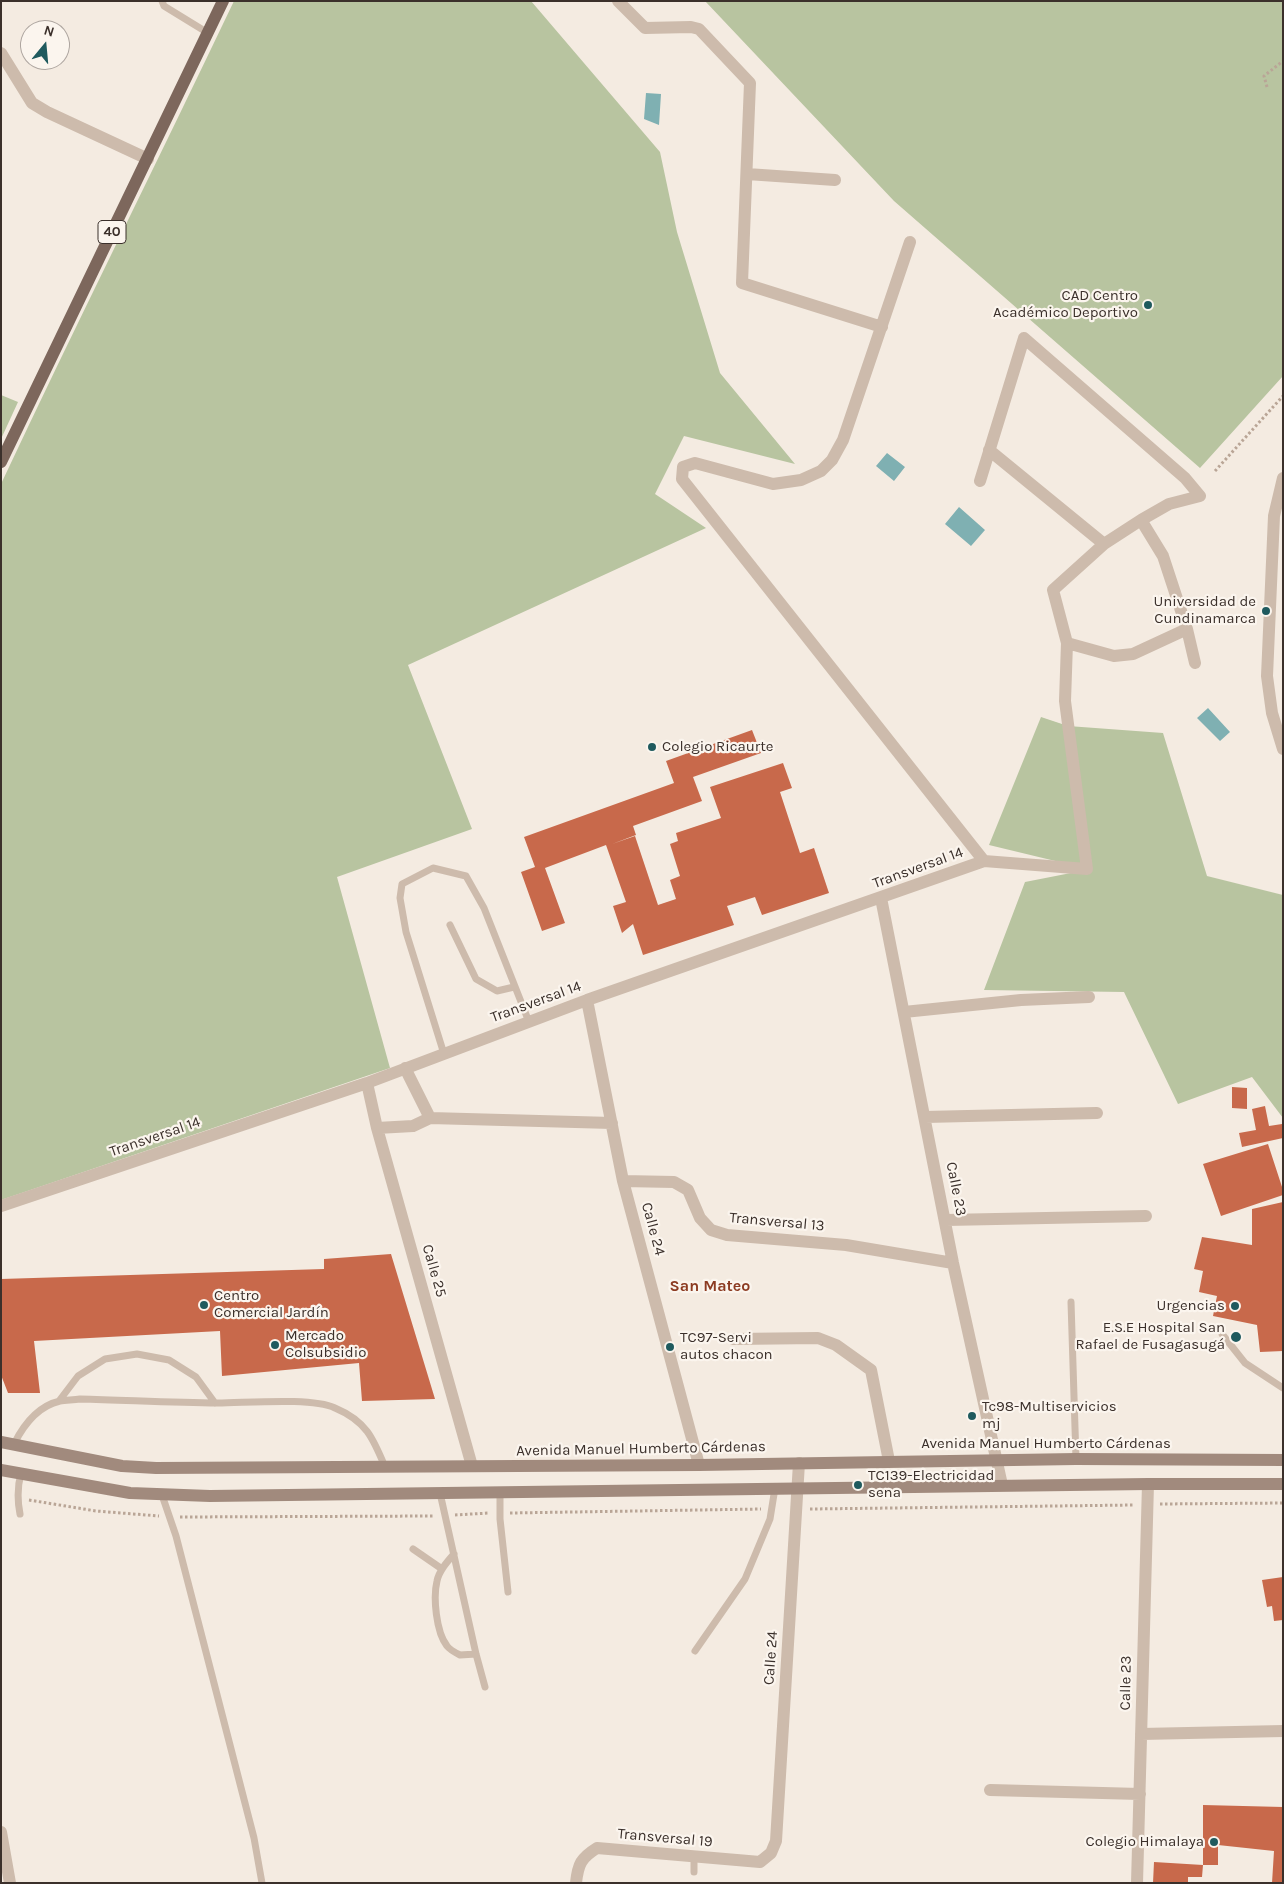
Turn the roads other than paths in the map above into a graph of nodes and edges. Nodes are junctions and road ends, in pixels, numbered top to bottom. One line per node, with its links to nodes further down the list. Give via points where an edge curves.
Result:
1 (162, 1): 4 (lane, via 164,6)
2 (223, 1): 4 (main road, 40)
3 (618, 1): 7 (street, via 645,28 691,27 699,30 750,83)
4 (208, 33): 6 (main road, 40)
5 (1, 53): 6 (street, via 32,103)
6 (148, 159): 12 (main road, 40)
7 (747, 174): 8 (street); 10 (street, via 742,283)
8 (835, 180)
9 (910, 242): 10 (street)
10 (882, 327): 21 (street, via 843,440 832,460 821,471 801,480 773,484 695,463 683,467 682,479)
11 (989, 450): 14 (street); 15 (street, via 1024,338 1185,478 1200,496 1169,504); 16 (street)
12 (1, 462)
13 (1283, 478): 20 (street, via 1274,516 1267,676 1272,713)
14 (980, 481)
15 (1141, 520): 16 (street); 17 (street, via 1163,556)
16 (1104, 544): 18 (street, via 1053,590)
17 (1188, 629): 18 (street, via 1133,654 1114,656); 19 (street)
18 (1068, 643): 21 (street, Transversal 14, via 1065,701 1087,869)
19 (1195, 663)
20 (1283, 749)
21 (984, 861): 22 (street, Transversal 14)
22 (881, 898): 26 (street, Transversal 14); 27 (street, Calle 23)
23 (450, 925): 24 (lane, via 476,978 497,991)
24 (514, 987): 28 (lane); 29 (lane, via 484,908 466,876 433,868 402,884 400,898 406,932)
25 (1089, 997): 27 (street, via 1021,1000)
26 (587, 1000): 28 (street, Transversal 14); 35 (street, Calle 24)
27 (904, 1012): 33 (street, Calle 23)
28 (529, 1022): 29 (street, Transversal 14)
29 (444, 1054): 30 (street, Transversal 14)
30 (405, 1068): 31 (street, Transversal 14); 34 (street)
31 (367, 1083): 36 (street, Calle 25); 38 (street, Transversal 14)
32 (1097, 1113): 33 (street)
33 (925, 1117): 40 (street, Calle 23)
34 (430, 1118): 35 (street); 36 (street, via 412,1126)
35 (612, 1123): 37 (street, Calle 24)
36 (378, 1128): 55 (street, Calle 25)
37 (623, 1181): 41 (street, Transversal 13, via 674,1182 688,1190 700,1218 711,1230 726,1235 846,1245); 54 (street, Calle 24)
38 (1, 1206)
39 (1146, 1216): 40 (street)
40 (946, 1220): 41 (street, Calle 23)
41 (953, 1263): 50 (street, Calle 23)
42 (1071, 1302): 49 (lane)
43 (1222, 1334): 45 (lane, via 1245,1363)
44 (733, 1339): 52 (street, via 818,1338 836,1345 863,1363 871,1370)
45 (1283, 1388)
46 (59, 1401): 47 (lane); 47 (lane, via 78,1376 105,1359 137,1354 169,1360 196,1377); 48 (lane, via 40,1411)
47 (214, 1403): 56 (lane, via 306,1402 334,1407 358,1420 373,1438)
48 (7, 1443): 56 (main road, Avenida Manuel Humberto Cárdenas, via 122,1466)
49 (1076, 1459): 50 (main road, Avenida Manuel Humberto Cárdenas); 51 (main road, Avenida Manuel Humberto Cárdenas)
50 (997, 1460): 52 (main road, Avenida Manuel Humberto Cárdenas); 61 (street, Calle 23)
51 (1283, 1460)
52 (890, 1461): 53 (main road, Avenida Manuel Humberto Cárdenas)
53 (799, 1463): 54 (main road, Avenida Manuel Humberto Cárdenas); 63 (street, Calle 24)
54 (699, 1465): 55 (main road, Avenida Manuel Humberto Cárdenas)
55 (472, 1466): 56 (main road, Avenida Manuel Humberto Cárdenas)
56 (385, 1467)
57 (1, 1470): 58 (main road)
58 (21, 1473): 66 (main road, via 130,1493); 67 (lane, via 17,1487)
59 (1148, 1484): 60 (main road); 61 (main road); 76 (street, Calle 23)
60 (1283, 1484)
61 (1002, 1485): 63 (main road)
62 (775, 1488): 63 (main road); 65 (main road); 72 (lane, via 770,1519 745,1579)
63 (798, 1488): 80 (street, Calle 24, via 776,1841)
64 (440, 1492): 65 (main road); 66 (main road); 69 (lane)
65 (500, 1492): 71 (lane)
66 (162, 1495): 85 (lane, via 254,1838)
67 (20, 1514)
68 (413, 1549): 70 (lane)
69 (454, 1554): 70 (lane); 73 (lane)
70 (442, 1569): 73 (lane, via 436,1596 439,1626 447,1646 460,1656)
71 (508, 1592)
72 (694, 1651)
73 (476, 1654): 74 (lane)
74 (485, 1687)
75 (1283, 1731): 76 (street)
76 (1141, 1734): 78 (street, Calle 23)
77 (990, 1790): 78 (street)
78 (1140, 1794): 87 (street, Calle 23)
79 (1, 1832): 81 (street)
80 (770, 1853): 82 (street, Transversal 19, via 760,1862)
81 (3, 1854): 84 (street)
82 (694, 1857): 83 (lane); 86 (street, Transversal 19, via 597,1848 585,1856 578,1867)
83 (694, 1872)
84 (10, 1883)
85 (262, 1883)
86 (576, 1883)
87 (1137, 1883)

